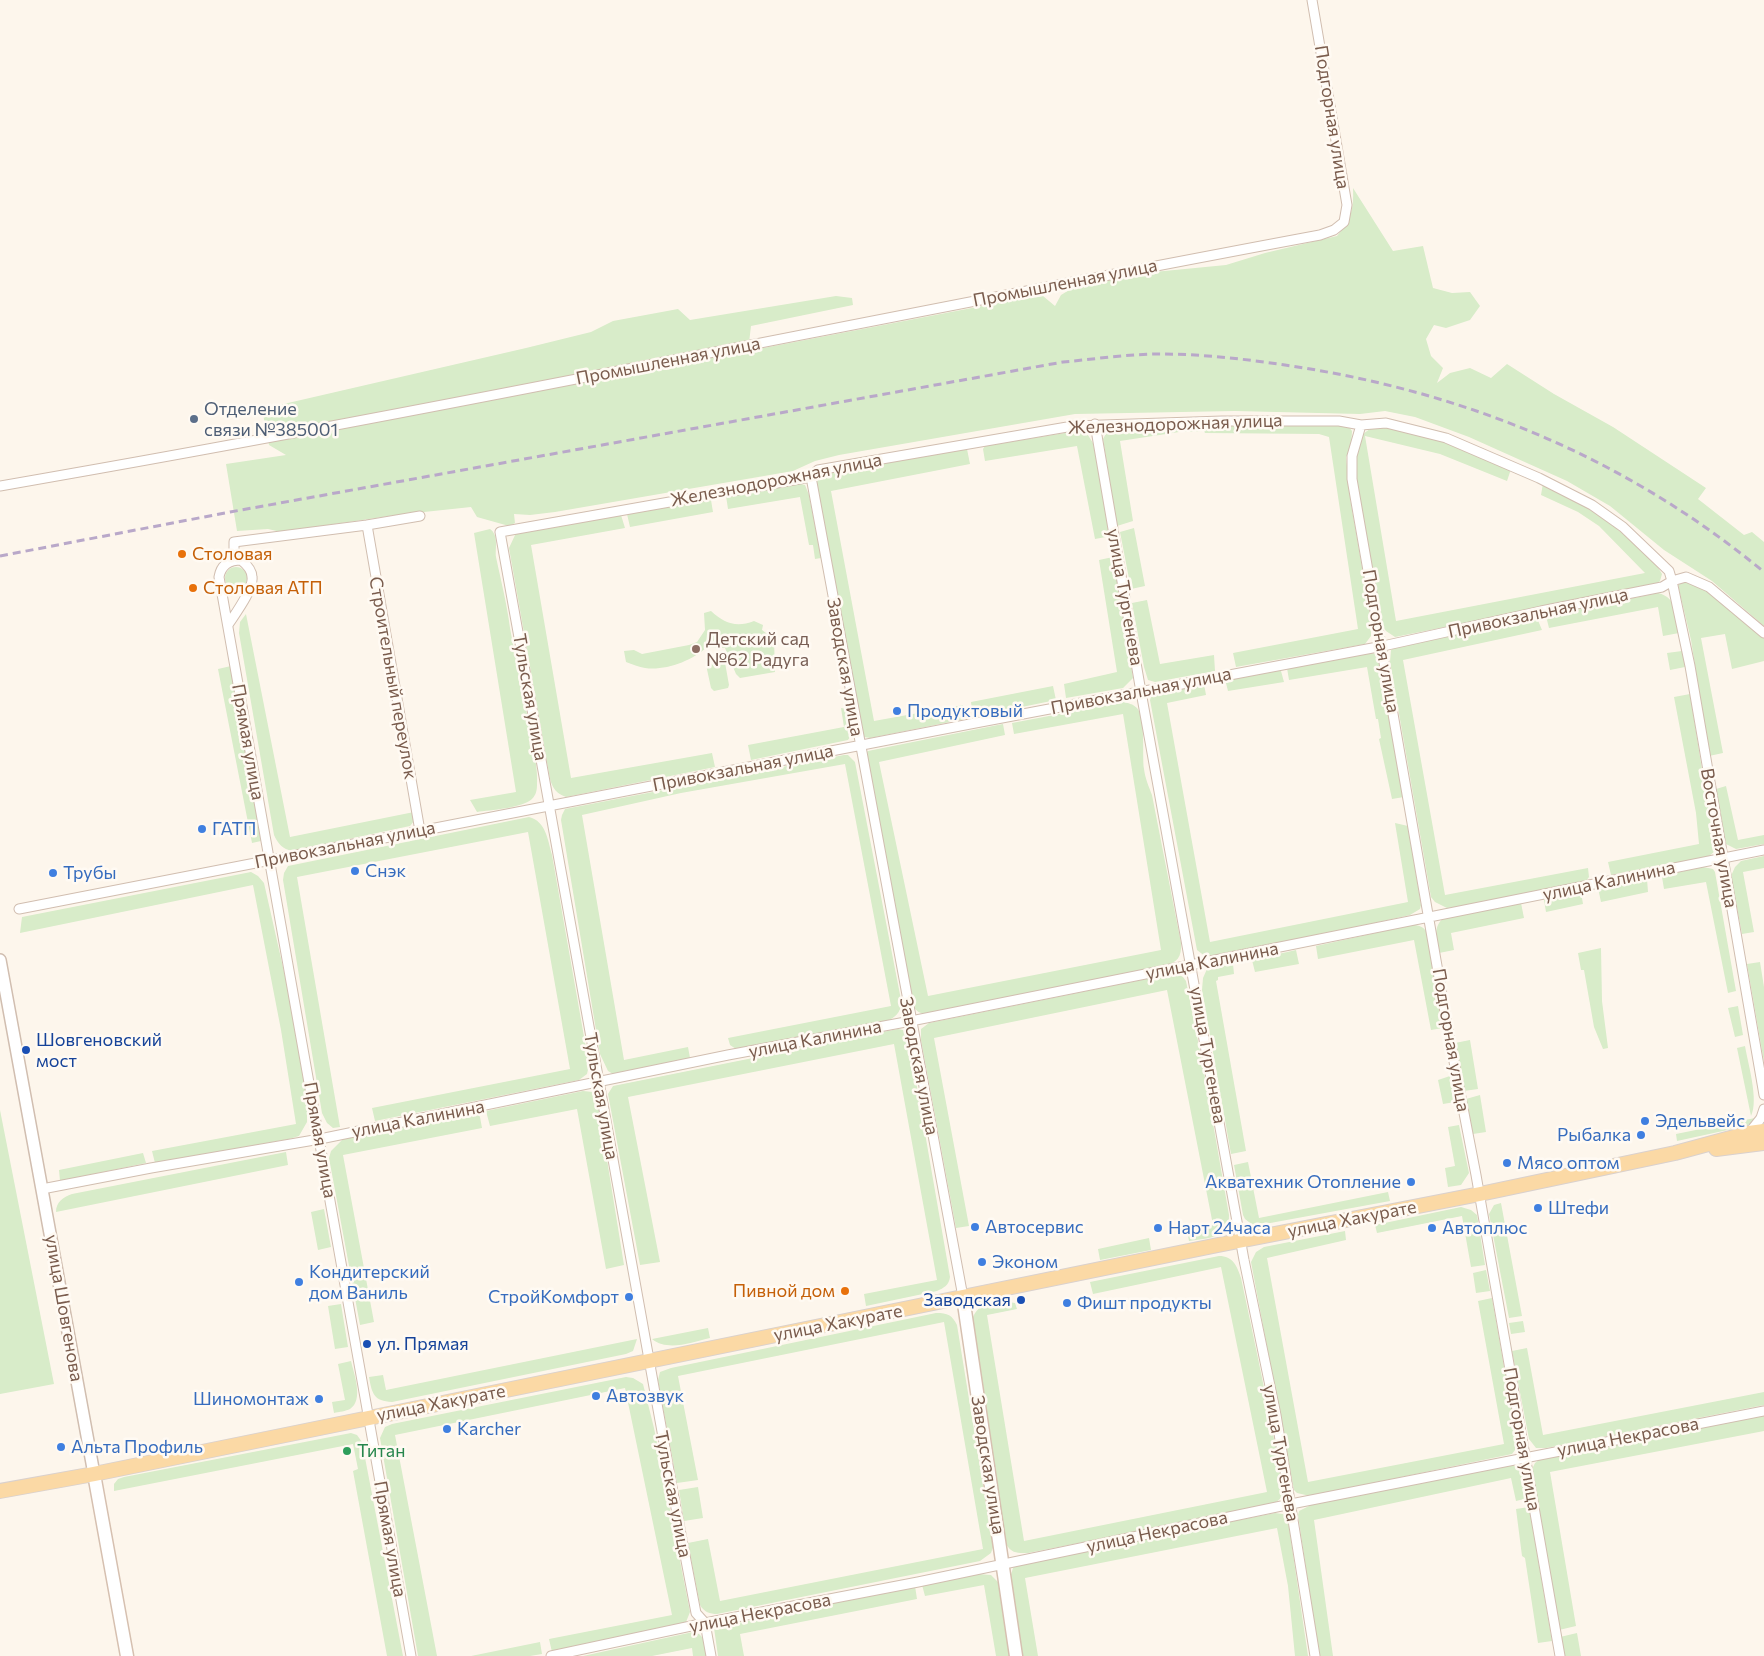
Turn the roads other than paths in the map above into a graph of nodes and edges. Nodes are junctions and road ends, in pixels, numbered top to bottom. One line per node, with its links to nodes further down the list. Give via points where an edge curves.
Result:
1 (1312, 0): 2 (street, Подгорная улица, via 1347,205 1344,222)
2 (1334, 230): 6 (street, Промышленная улица, via 229,446)
3 (1095, 424): 4 (street, Железнодорожная улица, via 1338,421); 5 (street, Железнодорожная улица, via 818,470); 15 (street, улица Тургенева)
4 (1361, 425): 11 (street, Железнодорожная улица, via 1386,423 1446,438 1566,491 1623,527 1669,571); 14 (street, Подгорная улица, via 1352,456 1352,479)
5 (811, 477): 9 (street, Железнодорожная улица); 16 (street, Заводская улица)
6 (0, 486)
7 (420, 516): 8 (street)
8 (367, 525): 10 (street, via 234,542); 18 (street, Строительный переулок)
9 (500, 532): 17 (street, Тульская улица)
10 (234, 560): 12 (street, Прямая улица, via 220,569 219,577); 12 (street, via 241,560 252,577 250,588)
11 (1672, 581): 13 (street, via 1686,577 1709,587); 14 (street, Привокзальная улица, via 1662,587); 20 (street, Восточная улица)
12 (228, 625): 21 (street, Прямая улица)
13 (1764, 633)
14 (1383, 646): 15 (street, Привокзальная улица); 23 (street, Подгорная улица)
15 (1141, 692): 16 (street, Привокзальная улица); 25 (street, улица Тургенева)
16 (859, 746): 17 (street, Привокзальная улица); 26 (street, Заводская улица)
17 (550, 806): 18 (street, Привокзальная улица); 27 (street, Тульская улица)
18 (420, 831): 21 (street, Привокзальная улица)
19 (1764, 850): 20 (street, улица Калинина)
20 (1722, 858): 23 (street, улица Калинина); 28 (street, Восточная улица)
21 (269, 860): 22 (street, Привокзальная улица); 31 (street, Прямая улица)
22 (18, 910)
23 (1430, 918): 25 (street, улица Калинина); 34 (street, Подгорная улица)
24 (0, 960): 33 (street, улица Шовгенова)
25 (1192, 965): 26 (street, улица Калинина); 35 (street, улица Тургенева)
26 (911, 1021): 27 (street, улица Калинина); 36 (street, Заводская улица)
27 (598, 1082): 31 (street, улица Калинина); 37 (street, Тульская улица)
28 (1764, 1094)
29 (1764, 1109): 32 (street)
30 (1764, 1131): 32 (main road, улица Хакурате)
31 (320, 1139): 33 (street, улица Калинина); 39 (street, Прямая улица)
32 (1757, 1142): 34 (main road, улица Хакурате, via 1675,1153)
33 (42, 1189): 41 (street, улица Шовгенова)
34 (1480, 1194): 35 (main road, улица Хакурате); 40 (street, Подгорная улица)
35 (1241, 1241): 36 (main road, улица Хакурате); 43 (street, улица Тургенева)
36 (963, 1297): 37 (main road, улица Хакурате); 44 (main road, Заводская улица)
37 (648, 1361): 39 (main road, улица Хакурате); 45 (street, Тульская улица, via 696,1613)
38 (1764, 1411): 40 (street, улица Некрасова)
39 (369, 1418): 41 (main road, улица Хакурате); 47 (street, Прямая улица)
40 (1525, 1457): 43 (street, улица Некрасова); 52 (street, Подгорная улица)
41 (94, 1474): 42 (main road, улица Хакурате); 46 (main road, улица Шовгенова)
42 (0, 1491)
43 (1291, 1504): 44 (street, улица Некрасова); 51 (street, улица Тургенева)
44 (1002, 1563): 45 (street, улица Некрасова); 50 (main road, Заводская улица)
45 (705, 1623): 48 (street, улица Некрасова); 49 (street, Тульская улица)
46 (127, 1656)
47 (411, 1656)
48 (551, 1656)
49 (711, 1656)
50 (1016, 1656)
51 (1315, 1656)
52 (1560, 1656)

